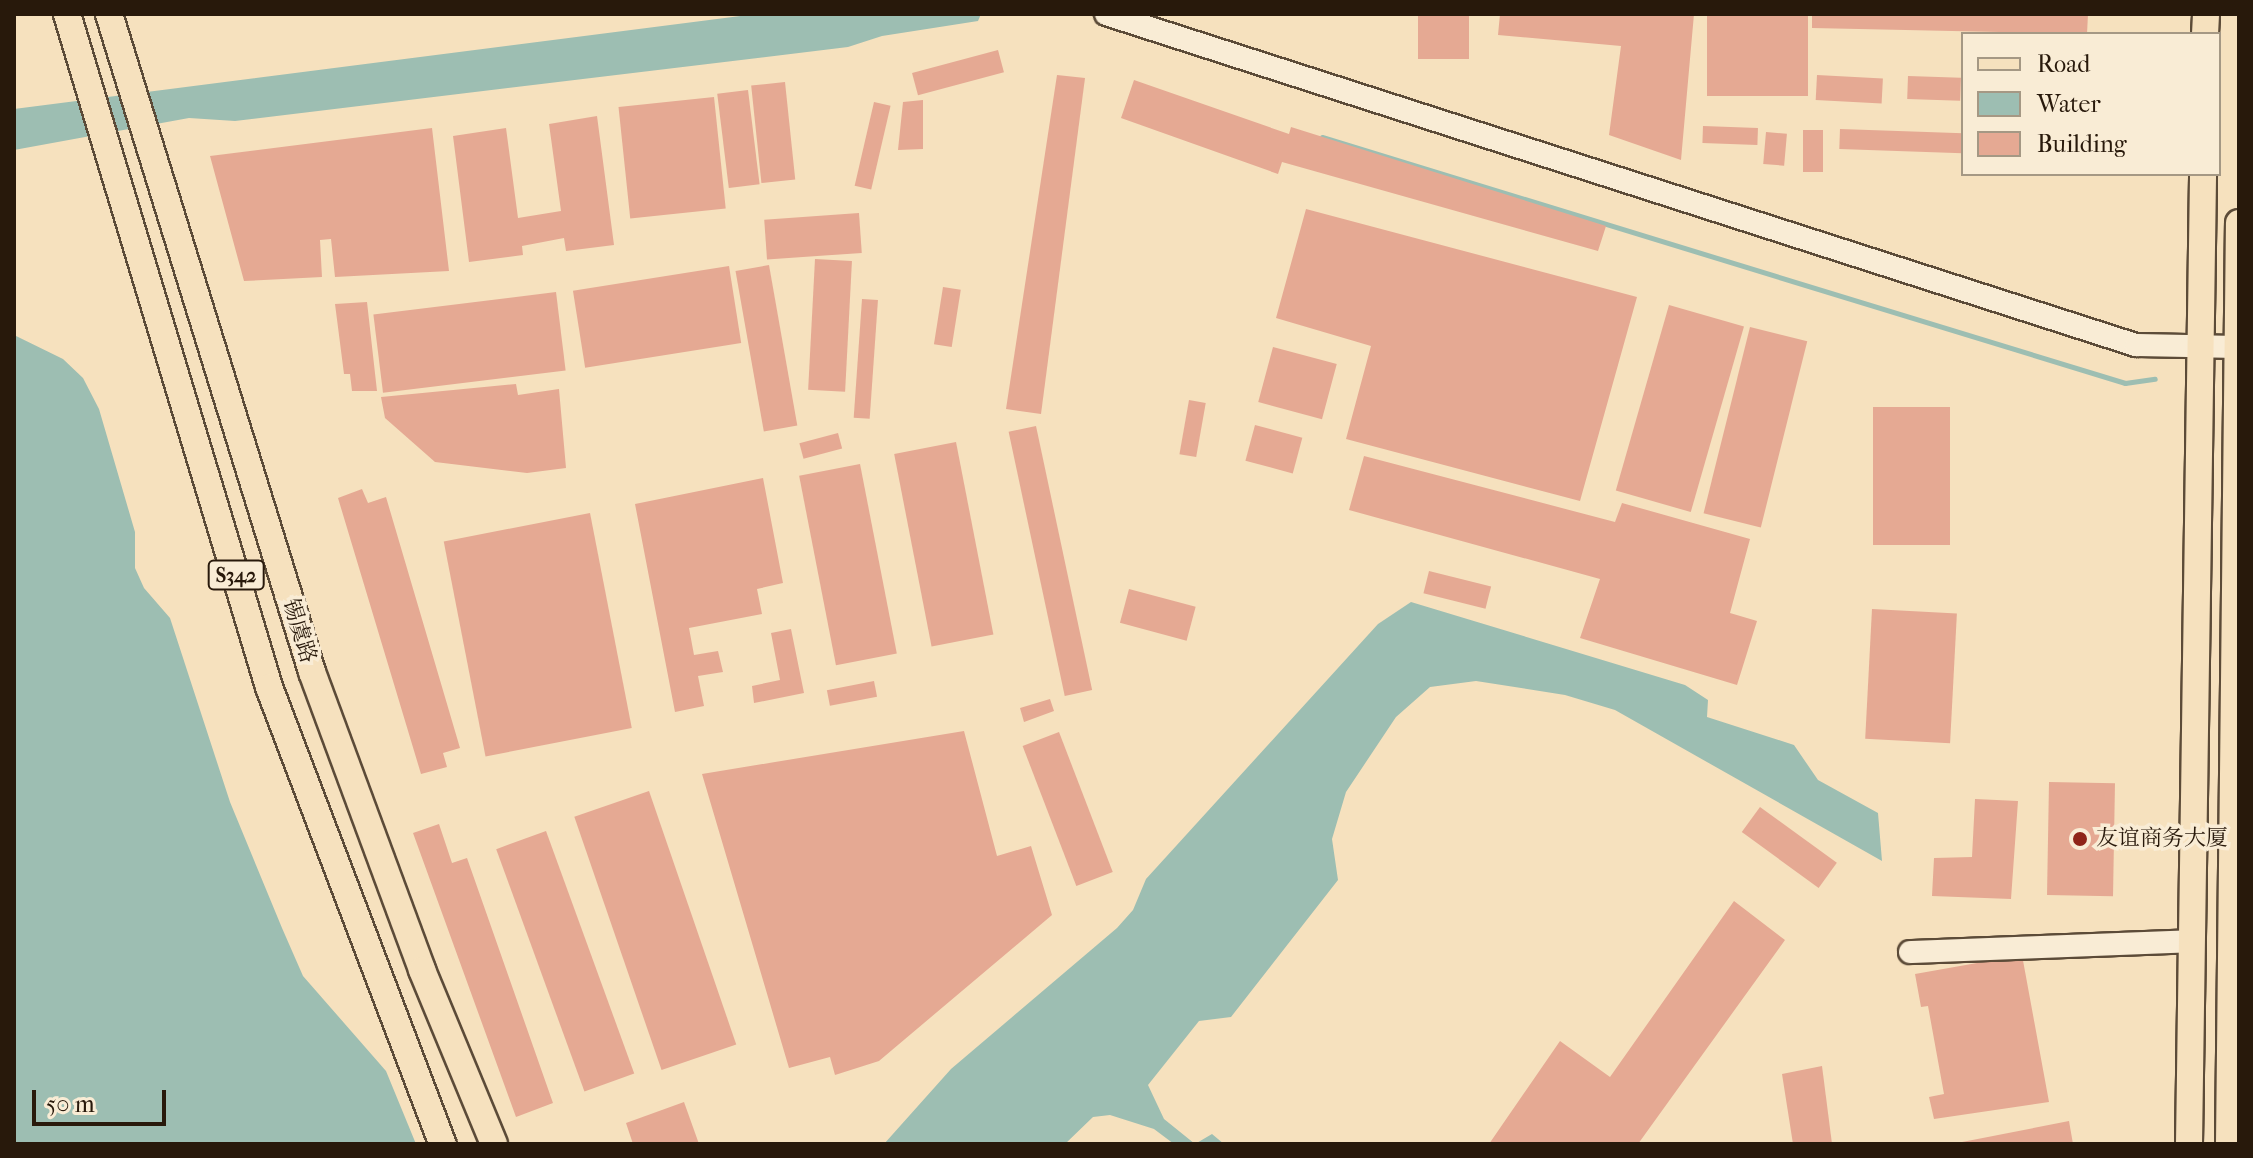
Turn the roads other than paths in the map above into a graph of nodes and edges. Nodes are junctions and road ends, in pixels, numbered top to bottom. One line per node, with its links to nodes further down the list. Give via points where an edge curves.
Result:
1 (67, 14): 10 (main road, 锡虞路 / S342, via 269,687)
2 (109, 14): 11 (main road, 锡虞路 / S342, via 312,672 422,970)
3 (1106, 14): 6 (street, via 2136,345)
4 (2203, 176): 6 (main road)
5 (2239, 223): 7 (main road)
6 (2200, 346): 7 (street); 8 (main road)
7 (2238, 347): 13 (main road)
8 (2192, 941): 9 (street); 12 (main road)
9 (1910, 952)
10 (443, 1144)
11 (494, 1144)
12 (2189, 1144)
13 (2229, 1144)

